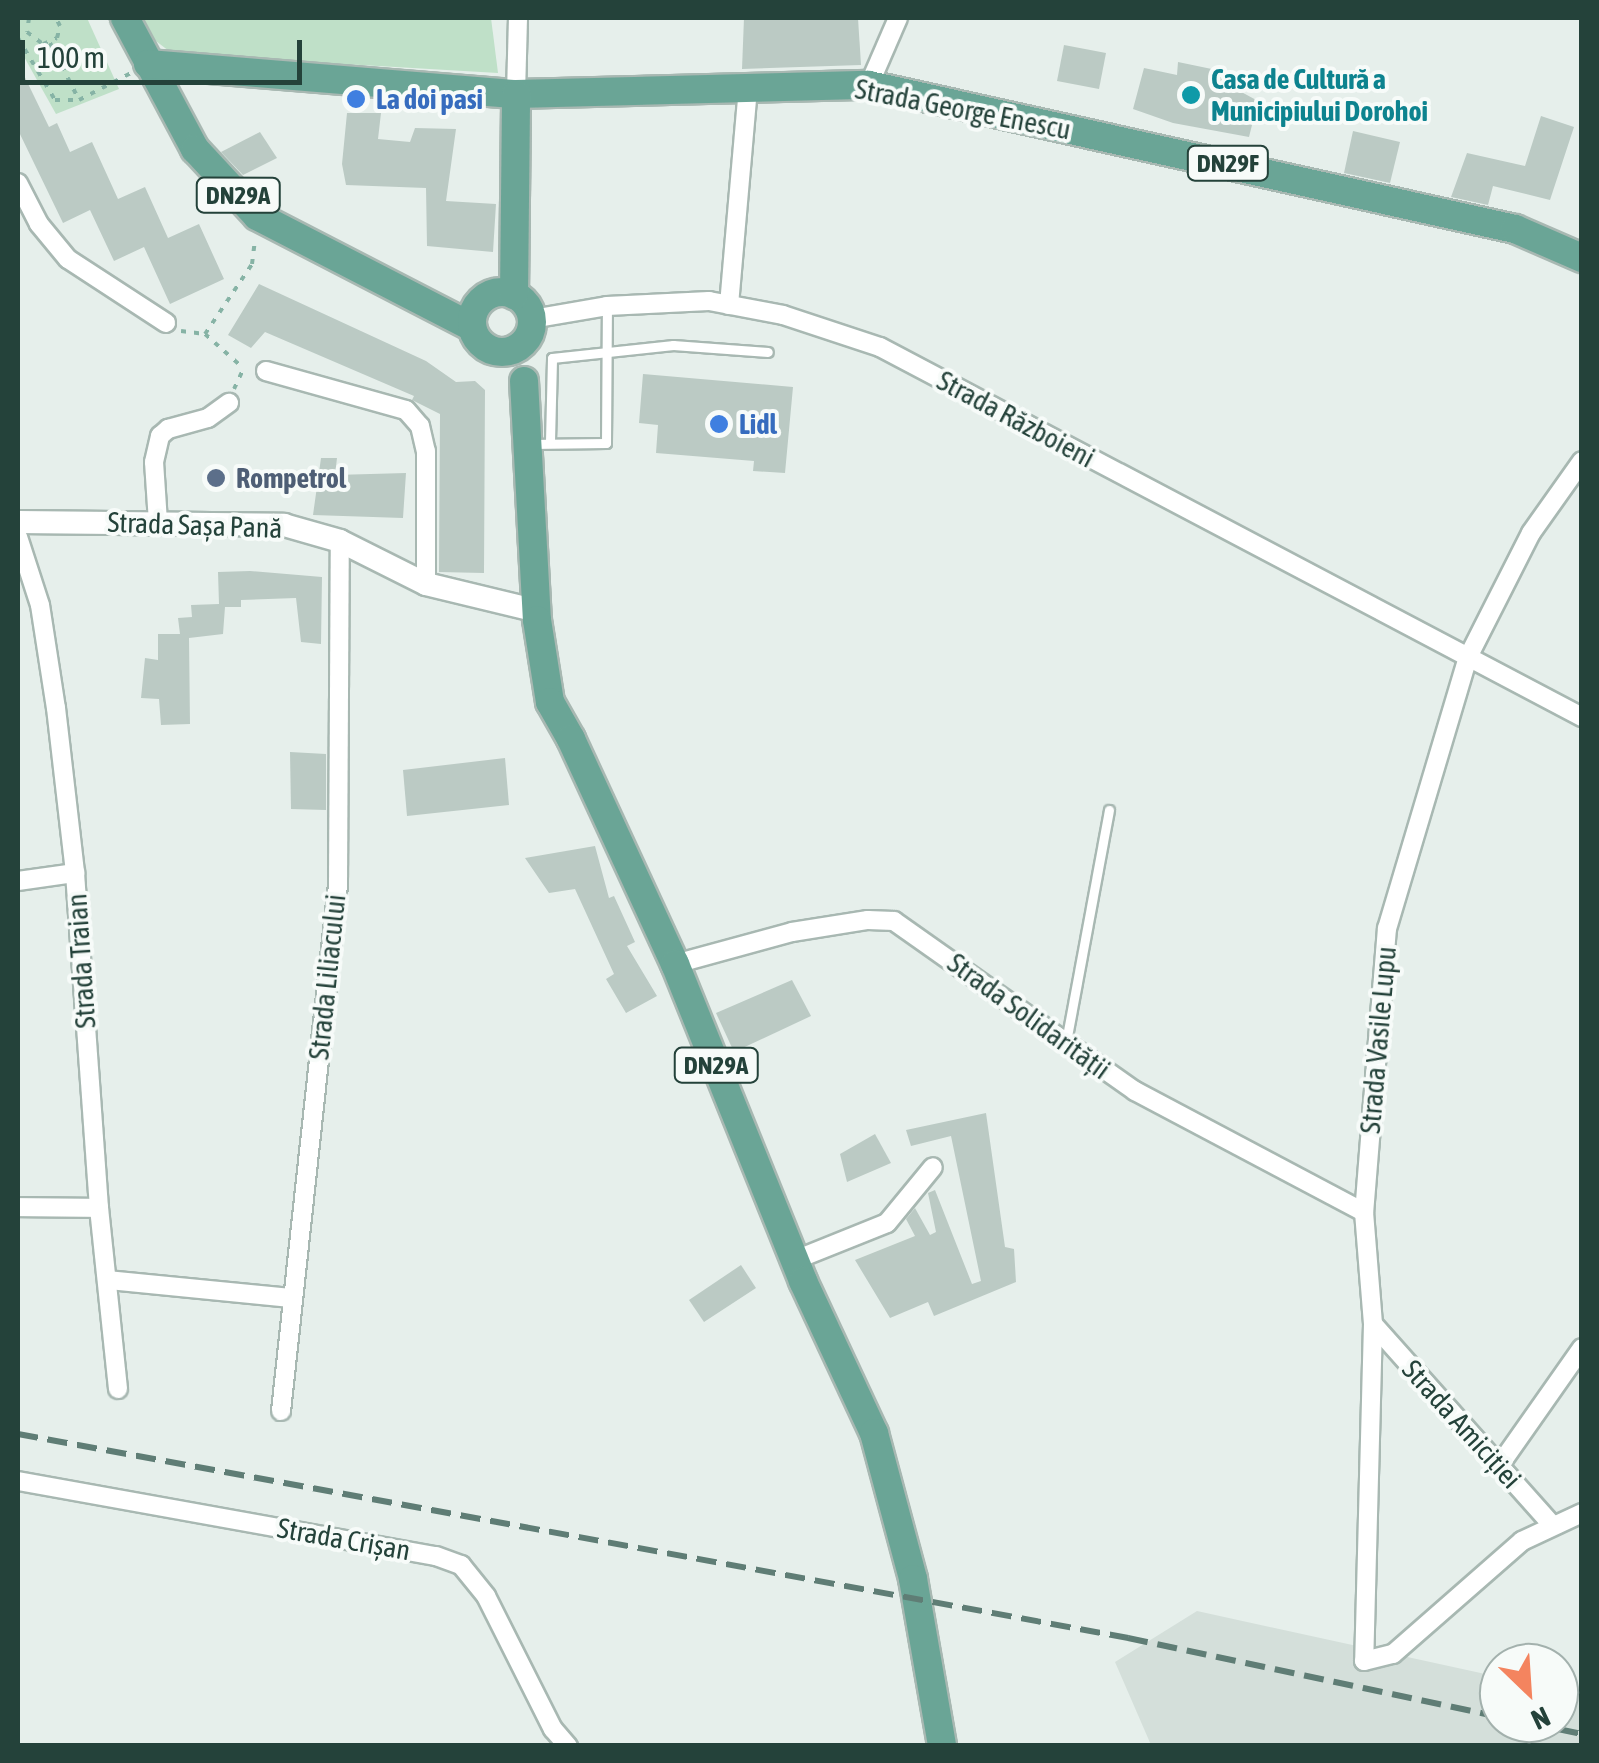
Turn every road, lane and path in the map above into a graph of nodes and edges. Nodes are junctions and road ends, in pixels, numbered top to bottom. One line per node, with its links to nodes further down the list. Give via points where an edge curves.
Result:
1 (30, 18): 7 (path)
2 (66, 18): 6 (path)
3 (125, 18): 10 (main road, DN29A)
4 (518, 18): 13 (street)
5 (898, 18): 11 (street)
6 (57, 19): 9 (path, via 60,32)
7 (30, 36): 8 (path); 9 (path)
8 (18, 39): 14 (path, via 55,100)
9 (50, 43): 14 (path)
10 (148, 64): 13 (main road, Strada George Enescu / DN29F); 14 (path); 16 (main road, DN29A, via 195,149)
11 (869, 85): 12 (main road, Strada George Enescu / DN29F); 17 (main road, Strada George Enescu / DN29F, via 1515,228)
12 (748, 88): 13 (main road, Strada George Enescu / DN29F); 19 (street)
13 (516, 94): 18 (main road)
14 (79, 100)
15 (18, 183): 22 (street, via 39,224 68,258)
16 (257, 216): 21 (main road, DN29A, via 375,279); 24 (path, via 252,264)
17 (1582, 258)
18 (514, 295): 21 (main road, via 492,294); 23 (main road, via 528,307)
19 (728, 304): 20 (street, Strada Războieni, via 670,299); 40 (street, Strada Războieni, via 880,348)
20 (606, 306): 23 (street, Strada Războieni); 26 (lane)
21 (475, 314): 25 (main road)
22 (166, 323): 24 (path)
23 (527, 332): 25 (main road, via 507,352); 30 (main road, DN29A)
24 (205, 334): 28 (path)
25 (490, 350): 30 (main road)
26 (608, 352): 27 (lane, via 674,346); 32 (lane, via 552,358); 32 (lane, via 606,443)
27 (768, 352)
28 (242, 367): 29 (path); 31 (path)
29 (266, 370): 38 (street, via 406,410 420,426 426,452)
30 (524, 381): 32 (main road, DN29A)
31 (229, 403): 35 (street, via 160,436 154,462)
32 (539, 443): 39 (main road, DN29A)
33 (1582, 461): 40 (street, Strada Vasile Lupu, via 1531,533)
34 (18, 522): 35 (street, Strada Sașa Pană)
35 (158, 522): 37 (street, Strada Sașa Pană, via 257,522)
36 (18, 537): 43 (street, Strada Traian, via 40,605)
37 (340, 540): 38 (street, Strada Sașa Pană); 53 (street, Strada Liliacului, via 338,885)
38 (426, 584): 39 (street, Strada Sașa Pană)
39 (538, 611): 45 (main road, DN29A, via 550,702)
40 (1468, 657): 41 (street, Strada Războieni); 50 (street, Strada Vasile Lupu, via 1388,928)
41 (1582, 717)
42 (1110, 810): 46 (lane)
43 (75, 873): 44 (street); 49 (street, Strada Traian)
44 (18, 881)
45 (676, 964): 46 (street, Strada Solidarității, via 792,932 894,921); 51 (main road, DN29A)
46 (1066, 1044): 50 (street, Strada Solidarității, via 1135,1092)
47 (934, 1167): 51 (street, via 887,1223)
48 (18, 1207): 49 (street)
49 (99, 1208): 52 (street, Strada Traian)
50 (1364, 1212): 54 (street, Strada Vasile Lupu)
51 (795, 1260): 63 (main road, DN29A, via 889,1480)
52 (108, 1280): 53 (street); 56 (street, Strada Traian)
53 (292, 1298): 57 (street, Strada Liliacului)
54 (1373, 1324): 58 (street, Strada Amiciției); 61 (street, Strada Vasile Lupu, via 1364,1661 1393,1654 1477,1578)
55 (1582, 1348): 58 (street)
56 (118, 1389)
57 (281, 1411)
58 (1499, 1466): 61 (street, Strada Amiciției)
59 (18, 1481): 62 (street, Strada Crișan, via 461,1565 486,1596 553,1729)
60 (1582, 1513): 61 (street)
61 (1551, 1524)
62 (568, 1746)
63 (942, 1746)

